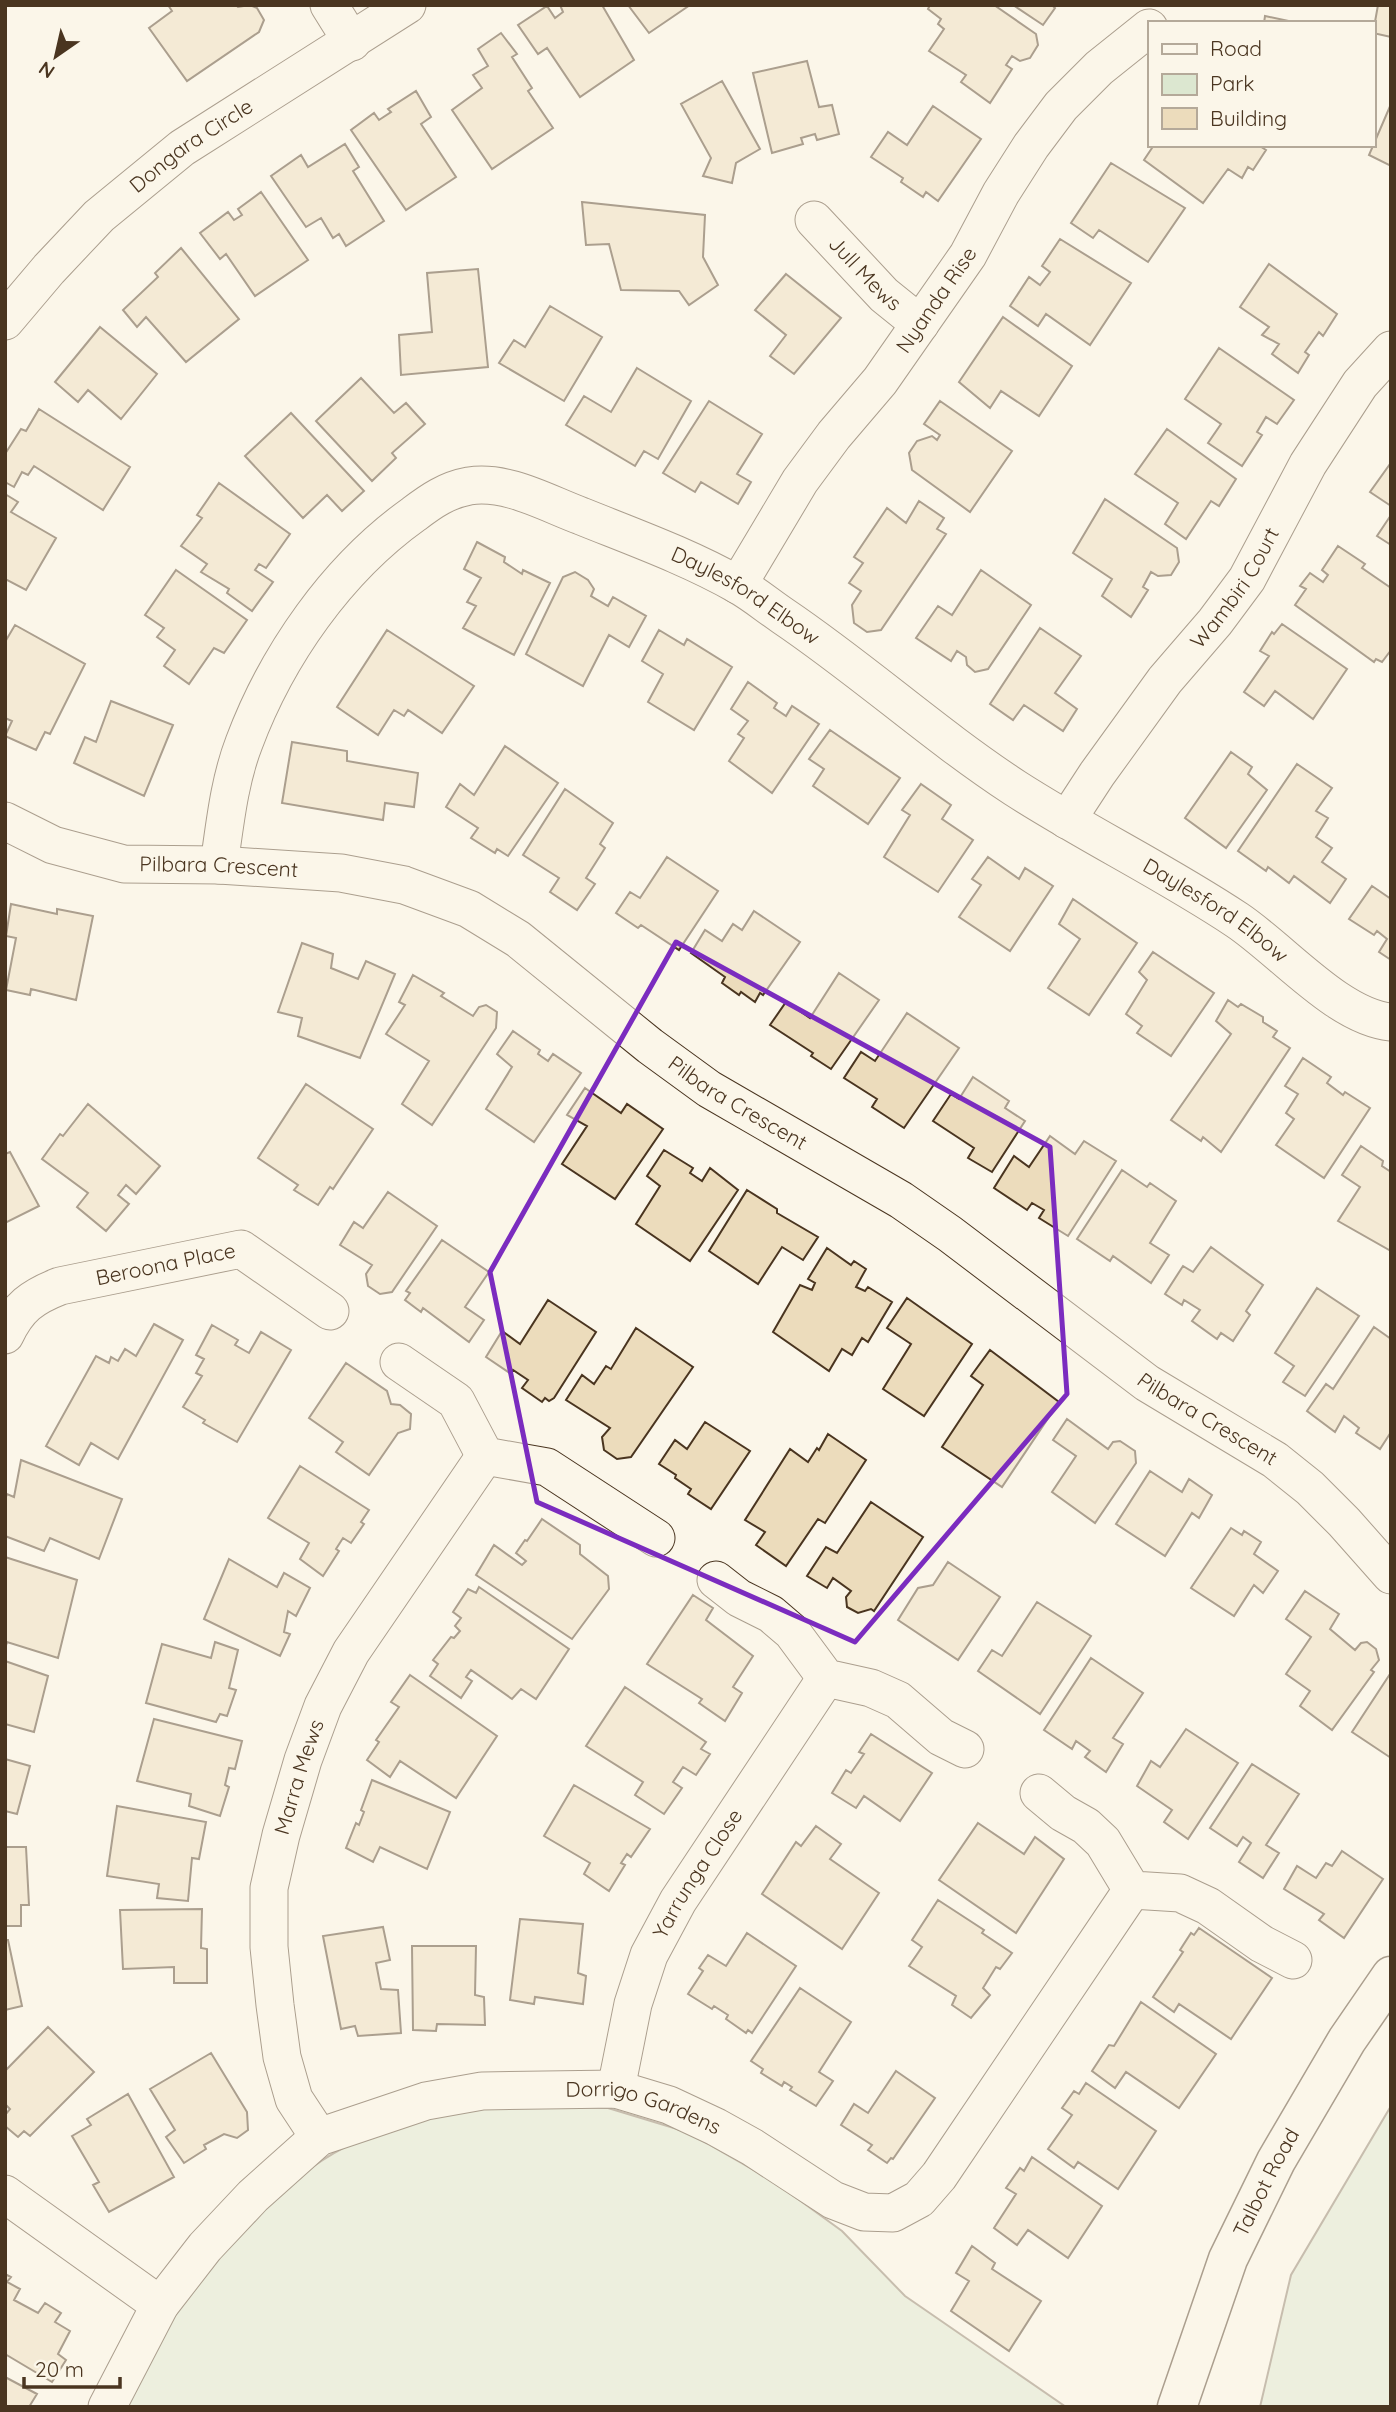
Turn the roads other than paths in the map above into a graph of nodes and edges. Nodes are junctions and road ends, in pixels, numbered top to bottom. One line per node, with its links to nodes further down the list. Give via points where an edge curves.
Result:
1 (329, 5): 4 (street)
2 (408, 5): 4 (street, Dongara Circle)
3 (1148, 29): 7 (street, Nyanda Rise, via 1061,106)
4 (352, 41): 6 (street, Dongara Circle, via 182,148 99,216)
5 (814, 220): 7 (street, Jull Mews, via 884,295)
6 (5, 321)
7 (920, 324): 9 (street, Nyanda Rise, via 800,481)
8 (1391, 350): 10 (street, Wambiri Court, via 1360,384 1308,464 1247,579 1165,680)
9 (738, 585): 10 (street, Daylesford Elbow, via 833,650 960,751); 12 (street, Daylesford Elbow, via 652,545 498,486 470,486 440,495 364,557 295,642 243,744 228,798)
10 (1067, 820): 13 (street, Daylesford Elbow, via 1241,923 1343,1006)
11 (5, 821): 12 (street, Pilbara Crescent, via 53,845 124,864)
12 (219, 865): 19 (street, Pilbara Crescent, via 341,873 404,885 469,909 518,939 709,1088 901,1200 1147,1383 1275,1460 1310,1488)
13 (1391, 1022)
14 (330, 1311): 15 (street, Beroona Place, via 241,1249 60,1286 38,1295 18,1311)
15 (5, 1335)
16 (399, 1362): 17 (street, via 456,1401)
17 (485, 1456): 18 (street, via 547,1466); 28 (street, Marra Mews, via 351,1651 323,1706 281,1835 270,1888 268,1947 275,2005 282,2057 295,2099)
18 (656, 1538)
19 (1391, 1575)
20 (716, 1580): 21 (street, via 772,1614 792,1632)
21 (826, 1678): 22 (street, via 872,1688 898,1700 941,1737); 27 (street, Yarrunga Close, via 678,1901 649,1955 633,2004)
22 (965, 1749)
23 (1039, 1793): 24 (street, via 1103,1842)
24 (1132, 1890): 25 (street, via 1180,1893); 27 (street, Dorrigo Gardens, via 939,2176 919,2199 893,2213 864,2212 833,2200 716,2127 669,2105)
25 (1293, 1960)
26 (1391, 1976): 32 (main road, Talbot Road, via 1276,2161 1228,2259)
27 (616, 2089): 28 (street, Dorrigo Gardens, via 482,2091 426,2101)
28 (319, 2137): 30 (street, Dorrigo Gardens, via 253,2196)
29 (5, 2194): 30 (street)
30 (160, 2305): 31 (street, Dorrigo Gardens)
31 (107, 2407)
32 (1177, 2407)

